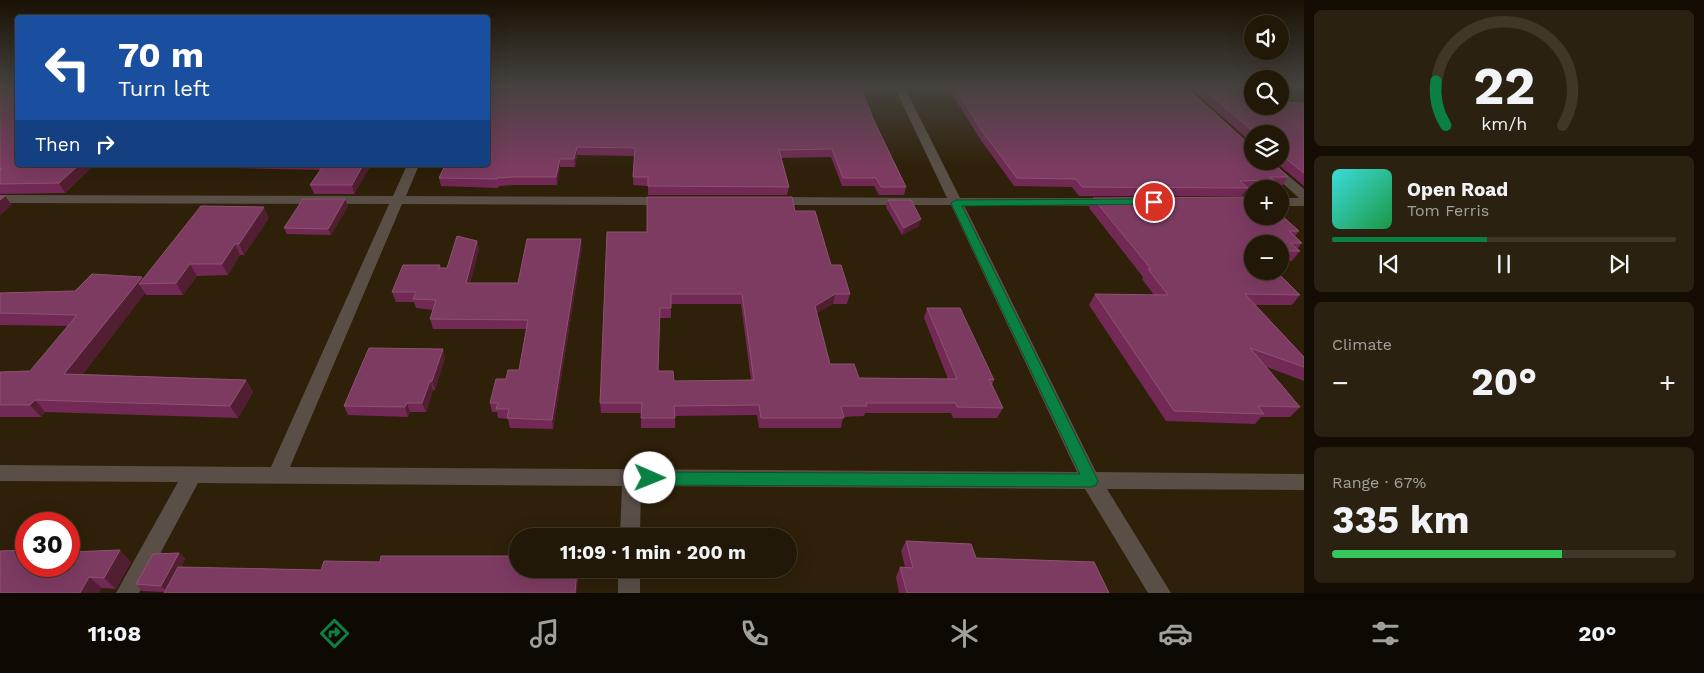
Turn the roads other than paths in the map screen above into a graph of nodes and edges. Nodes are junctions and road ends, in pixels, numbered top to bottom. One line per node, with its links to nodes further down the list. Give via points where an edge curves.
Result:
1 (912, 114): 12 (street)
2 (412, 167): 6 (street)
3 (1274, 170): 4 (street)
4 (1304, 196)
5 (0, 199): 6 (street)
6 (396, 201): 7 (street); 15 (street)
7 (678, 201)
8 (757, 201): 12 (street)
9 (1124, 202): 12 (street)
10 (1289, 202): 11 (street)
11 (1304, 202)
12 (956, 203): 17 (street)
13 (0, 473): 14 (street)
14 (192, 474): 15 (street); 21 (street)
15 (276, 476): 16 (street)
16 (632, 478): 17 (street); 19 (street)
17 (1091, 481): 18 (street); 23 (street)
18 (1304, 482)
19 (630, 528)
20 (629, 578): 22 (street)
21 (127, 593)
22 (628, 593)
23 (1160, 593)

